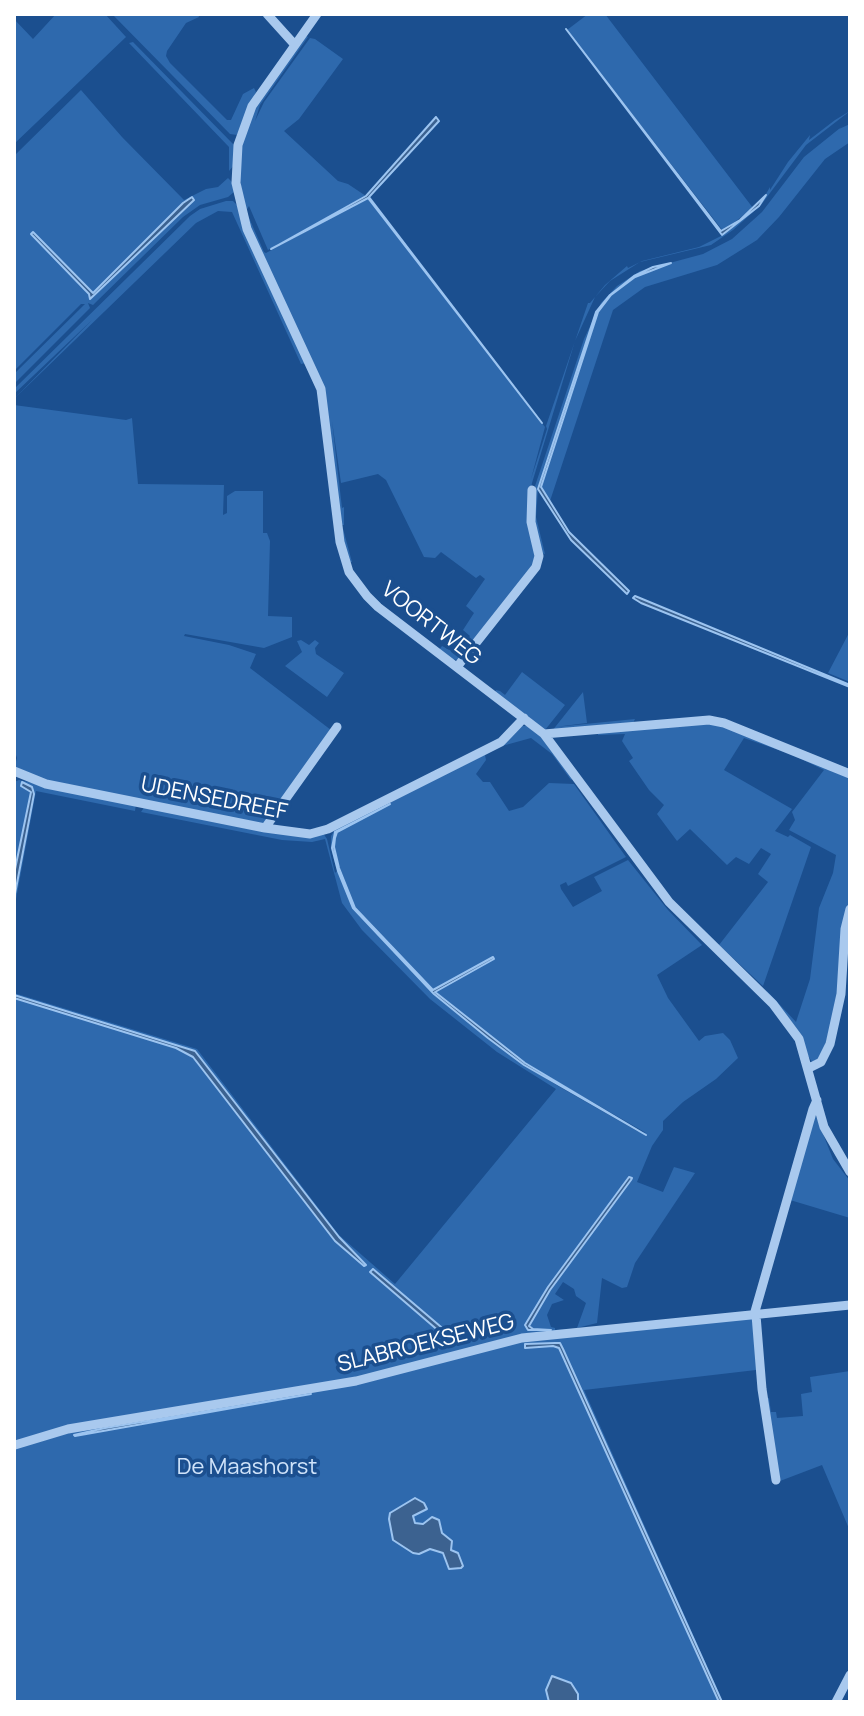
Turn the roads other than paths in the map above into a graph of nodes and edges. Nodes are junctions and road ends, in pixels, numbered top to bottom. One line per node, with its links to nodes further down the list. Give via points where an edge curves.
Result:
1 (267, 14): 3 (street)
2 (317, 14): 3 (street, VOORTWEG)
3 (295, 45): 5 (street, VOORTWEG, via 261,91 238,145 235,169 242,214 321,389 340,542 349,572 378,607)
4 (532, 490): 5 (street, via 536,567)
5 (457, 667): 6 (street, VOORTWEG)
6 (524, 718): 8 (street, VOORTWEG); 11 (street, UDENSEDREEF, via 501,742 328,829 310,834)
7 (337, 727): 11 (street)
8 (544, 734): 10 (street, via 709,720); 13 (street, VOORTWEG, via 669,902 784,1017)
9 (14, 771): 11 (street, UDENSEDREEF, via 46,784)
10 (850, 774)
11 (265, 828)
12 (850, 909): 13 (street, via 830,1044 821,1062)
13 (809, 1068): 14 (street, VOORTWEG)
14 (817, 1100): 15 (street, VOORTWEG, via 824,1127); 17 (street)
15 (850, 1172)
16 (850, 1305): 17 (street, SLABROEKSEWEG)
17 (755, 1315): 18 (street, SLABROEKSEWEG, via 522,1338 356,1381 68,1429); 19 (street)
18 (15, 1445)
19 (776, 1480)
20 (850, 1675): 21 (street)
21 (836, 1702)

